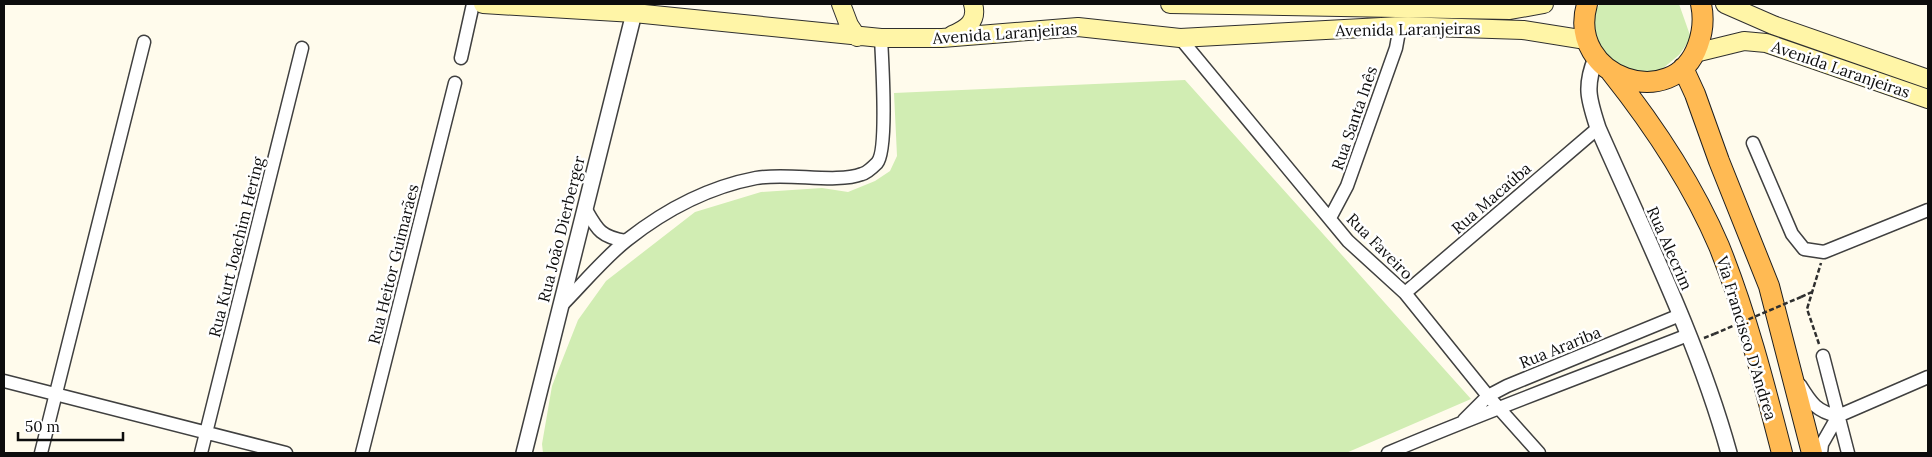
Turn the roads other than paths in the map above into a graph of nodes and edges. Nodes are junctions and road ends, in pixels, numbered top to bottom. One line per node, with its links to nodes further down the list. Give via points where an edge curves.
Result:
1 (473, 4): 21 (street)
2 (483, 4): 12 (main road, Avenida Laranjeiras)
3 (841, 4): 14 (main road)
4 (973, 4): 16 (main road, via 972,22 966,29)
5 (1170, 4): 10 (main road, Avenida Laranjeiras)
6 (1544, 4): 11 (main road, Avenida Laranjeiras)
7 (1587, 4): 18 (highway, via 1583,16)
8 (1701, 4): 23 (highway, via 1703,30)
9 (1726, 4): 25 (main road, Avenida Laranjeiras, via 1773,25)
10 (1399, 6): 11 (main road, Avenida Laranjeiras, via 1510,10)
11 (1522, 6)
12 (634, 13): 14 (main road, Avenida Laranjeiras); 30 (street, Rua João Dierberger)
13 (1400, 26): 17 (main road, Avenida Laranjeiras); 18 (main road, Avenida Laranjeiras, via 1523,30); 32 (street, Rua Santa Inês, via 1396,48 1348,186)
14 (856, 37): 15 (main road, Avenida Laranjeiras)
15 (881, 38): 16 (main road, Avenida Laranjeiras); 33 (street, via 883,140 879,161 864,174 757,178 717,189 676,206)
16 (942, 38): 17 (main road, Avenida Laranjeiras, via 1078,27)
17 (1180, 38): 32 (street, Rua Faveiro)
18 (1586, 40): 22 (highway)
19 (144, 42): 42 (street)
20 (302, 48): 47 (street, Rua Kurt Joachim Hering)
21 (461, 58)
22 (1596, 58): 24 (highway); 28 (street, Rua Alecrim, via 1588,76 1588,97)
23 (1689, 60): 24 (highway, via 1666,78 1648,82 1629,80); 27 (main road, Avenida Laranjeiras, via 1744,41 1766,43); 39 (highway, Via Francisco D'Andrea, via 1695,94 1718,161 1769,286)
24 (1611, 72): 56 (highway, Via Francisco D'Andrea, via 1666,148 1718,245 1760,369)
25 (1928, 79)
26 (455, 83): 51 (street, Rua Heitor Guimarães)
27 (1928, 99)
28 (1598, 128): 34 (street, Rua Macaúba); 36 (street, Rua Alecrim)
29 (1753, 143): 31 (street, via 1792,234 1804,250 1824,252)
30 (584, 208): 33 (street, via 597,230 612,239); 35 (street, Rua João Dierberger)
31 (1928, 210)
32 (1330, 218): 34 (street, Rua Faveiro, via 1348,241)
33 (626, 241): 35 (street)
34 (1405, 293): 43 (street, Rua Faveiro)
35 (560, 307): 52 (street, Rua João Dierberger)
36 (1680, 315): 37 (street, Rua Alecrim); 43 (street, Rua Arariba)
37 (1688, 335): 44 (street, Rua Arariba); 55 (street, Rua Alecrim, via 1715,404)
38 (1823, 356): 45 (street)
39 (1790, 368): 45 (street, via 1812,406); 57 (highway, Via Francisco D'Andrea)
40 (1928, 377): 45 (street)
41 (4, 381): 42 (street)
42 (56, 395): 47 (street); 48 (street)
43 (1488, 396): 44 (street, Rua Faveiro); 46 (street, Rua Arariba)
44 (1500, 409): 46 (street, Rua Arariba); 54 (street, Rua Faveiro)
45 (1838, 416): 58 (street, via 1822,444); 59 (street)
46 (1461, 422): 53 (street, Rua Arariba)
47 (206, 433): 49 (street, Rua Kurt Joachim Hering); 50 (street)
48 (41, 453)
49 (201, 453)
50 (286, 453)
51 (362, 453)
52 (524, 453)
53 (1388, 453)
54 (1539, 453)
55 (1729, 453)
56 (1782, 453)
57 (1812, 453)
58 (1821, 453)
59 (1848, 453)

